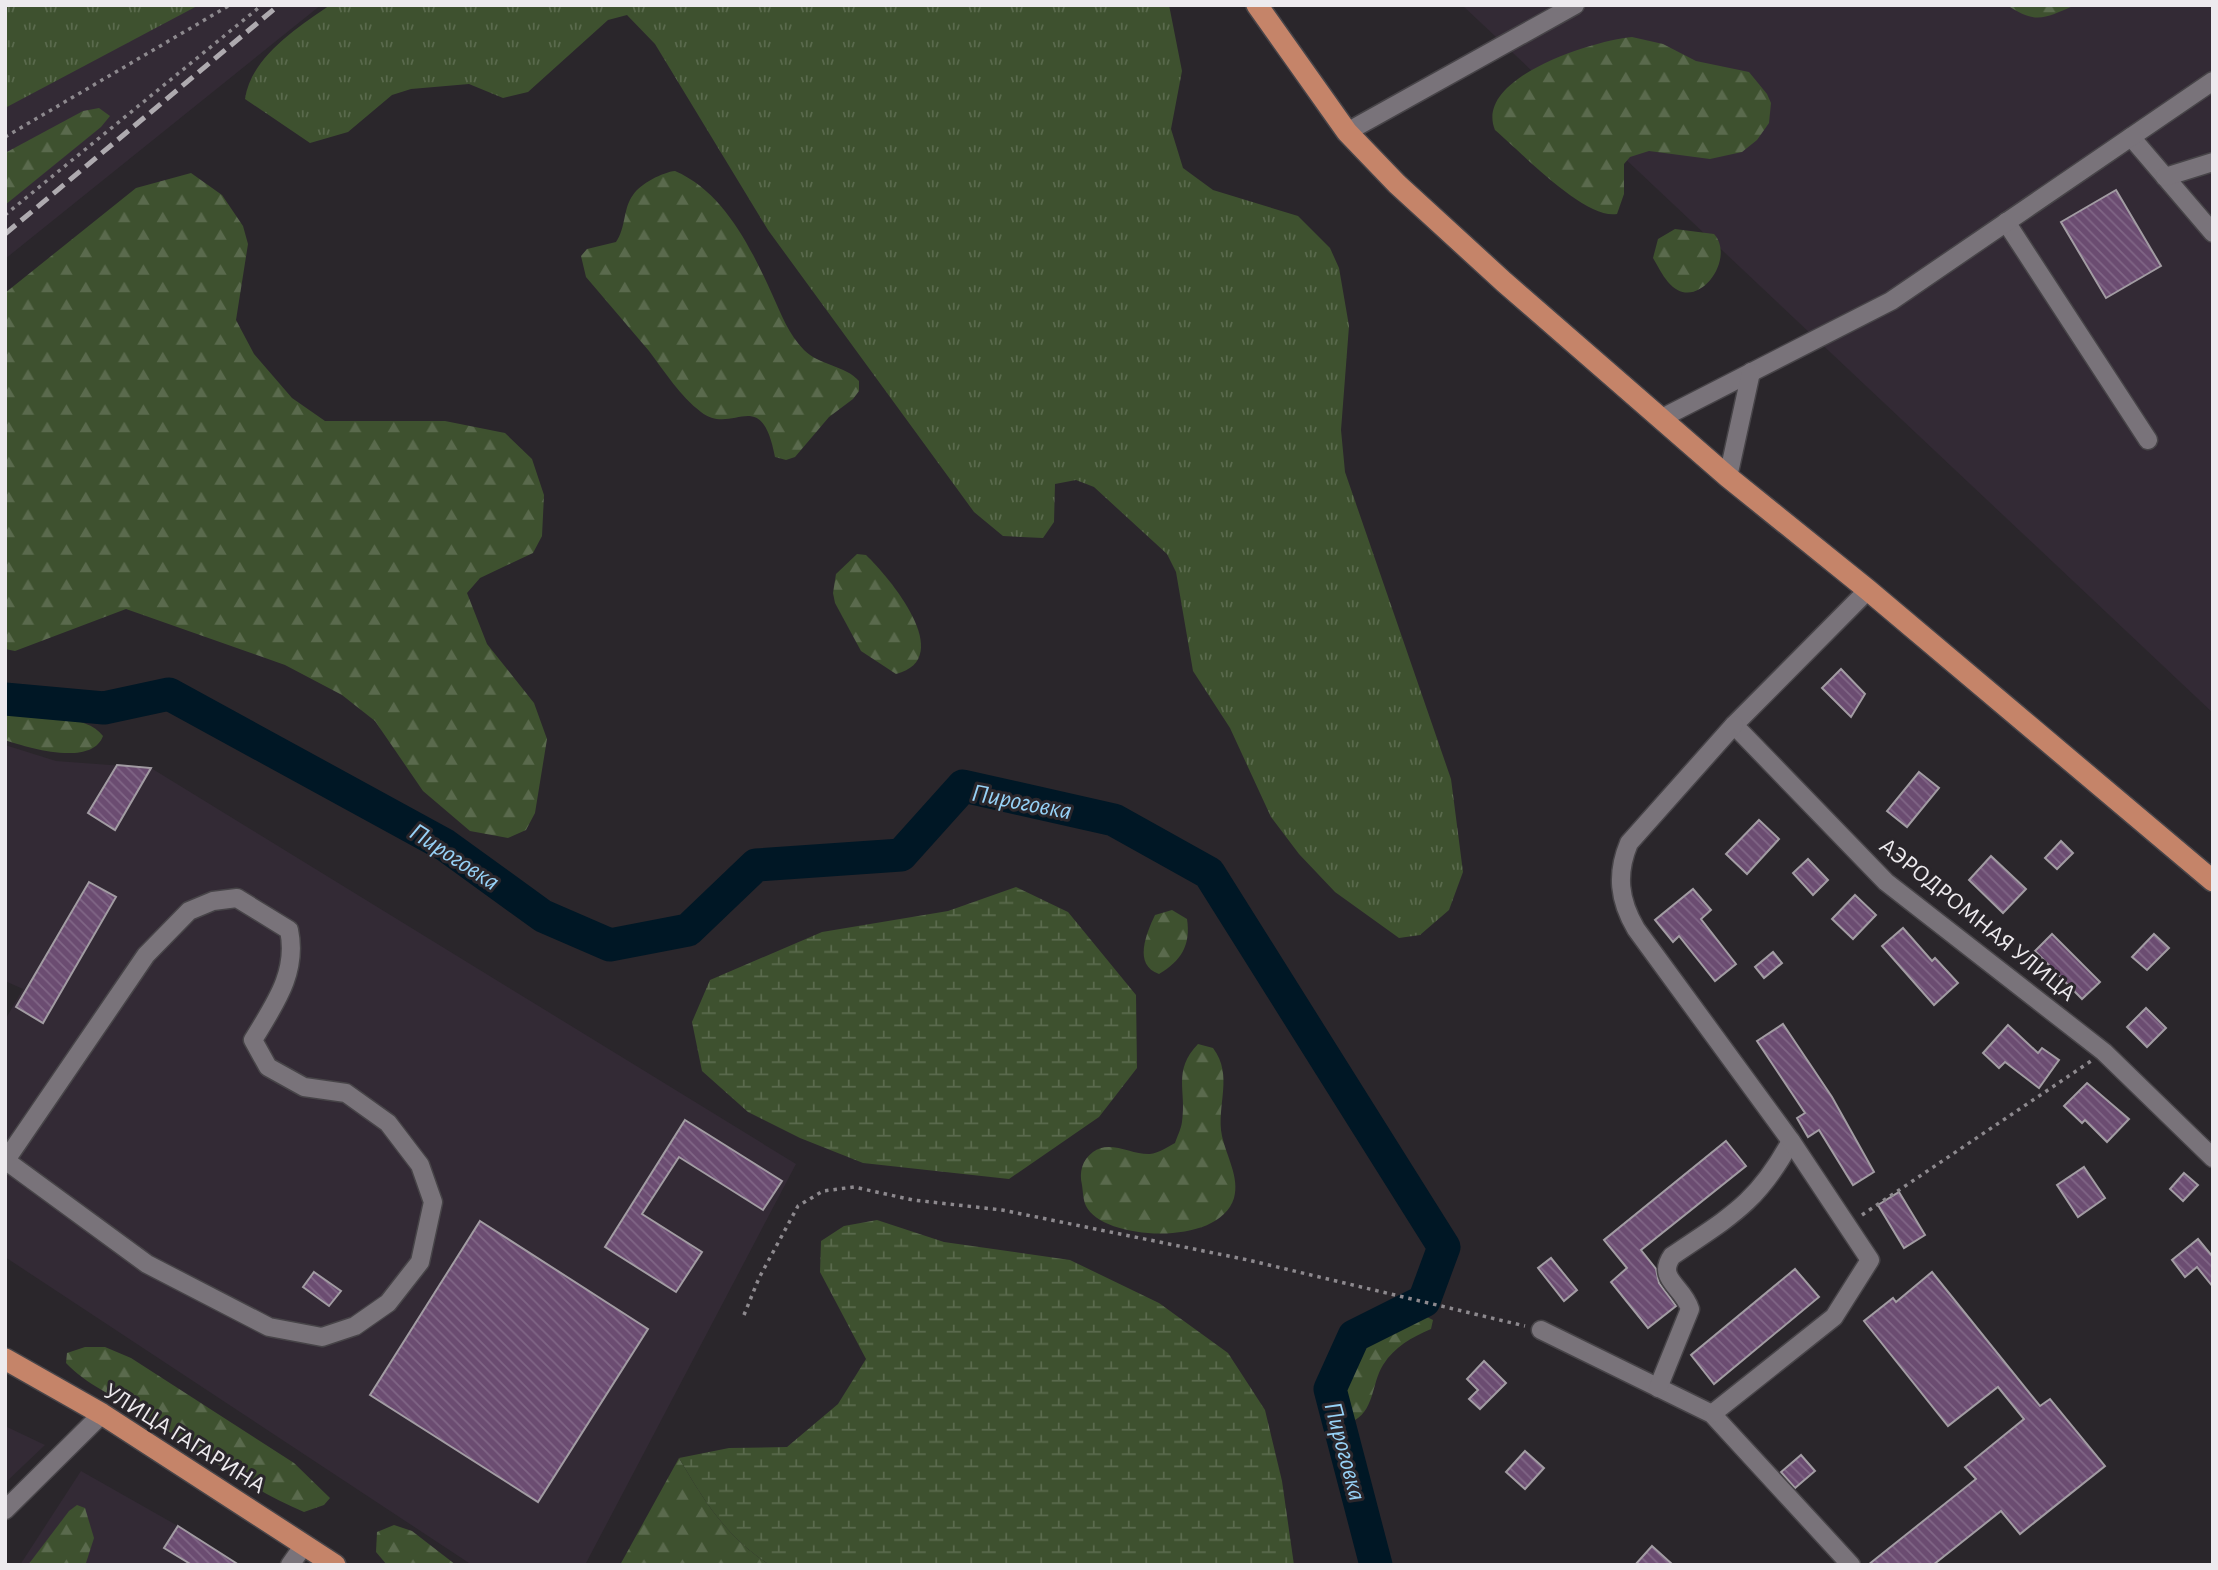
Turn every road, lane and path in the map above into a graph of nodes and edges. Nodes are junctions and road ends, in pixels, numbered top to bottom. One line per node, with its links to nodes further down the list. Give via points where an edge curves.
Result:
1 (230, 5): 7 (path)
2 (262, 5): 11 (path)
3 (1257, 5): 6 (main road)
4 (1575, 5): 6 (street)
5 (2213, 81): 8 (street)
6 (1347, 132): 15 (main road, via 1494,273)
7 (5, 137)
8 (2131, 137): 10 (street); 12 (street)
9 (2213, 162): 10 (street)
10 (2165, 177): 13 (street)
11 (5, 215)
12 (2006, 222): 14 (street, via 1891,301); 16 (street)
13 (2213, 233)
14 (1751, 372): 15 (street); 17 (street)
15 (1660, 419): 17 (main road)
16 (2148, 440)
17 (1728, 477): 18 (main road)
18 (1868, 590): 19 (street); 20 (main road)
19 (1734, 725): 21 (street, АЭРОДРОМНАЯ УЛИЦА, via 1886,882); 22 (street, via 1629,843 1622,859 1622,896 1636,929)
20 (2209, 871)
21 (2105, 1052): 23 (street, АЭРОДРОМНАЯ УЛИЦА); 25 (path)
22 (1791, 1142): 25 (street); 29 (street, via 1756,1195 1667,1263 1667,1274 1690,1309)
23 (2213, 1158)
24 (6, 1160): 24 (street, via 146,955 189,911 237,898 289,930 293,950 287,980 253,1040 268,1068 304,1087 346,1093 388,1123 420,1165 433,1202 420,1262 388,1303 355,1326 322,1337 269,1327 147,1264)
25 (1845, 1226): 31 (street, via 1870,1260 1834,1317)
26 (744, 1315): 27 (path, via 798,1206 823,1191 854,1187 1015,1213 1248,1260)
27 (1541, 1330): 29 (street)
28 (5, 1359): 30 (main road, УЛИЦА ГАГАРИНА)
29 (1658, 1388): 31 (street)
30 (102, 1414): 32 (street); 33 (main road, УЛИЦА ГАГАРИНА)
31 (1712, 1414): 36 (street)
32 (5, 1510)
33 (304, 1545): 34 (street); 35 (main road, УЛИЦА ГАГАРИНА)
34 (290, 1565)
35 (335, 1565)
36 (1851, 1565)

